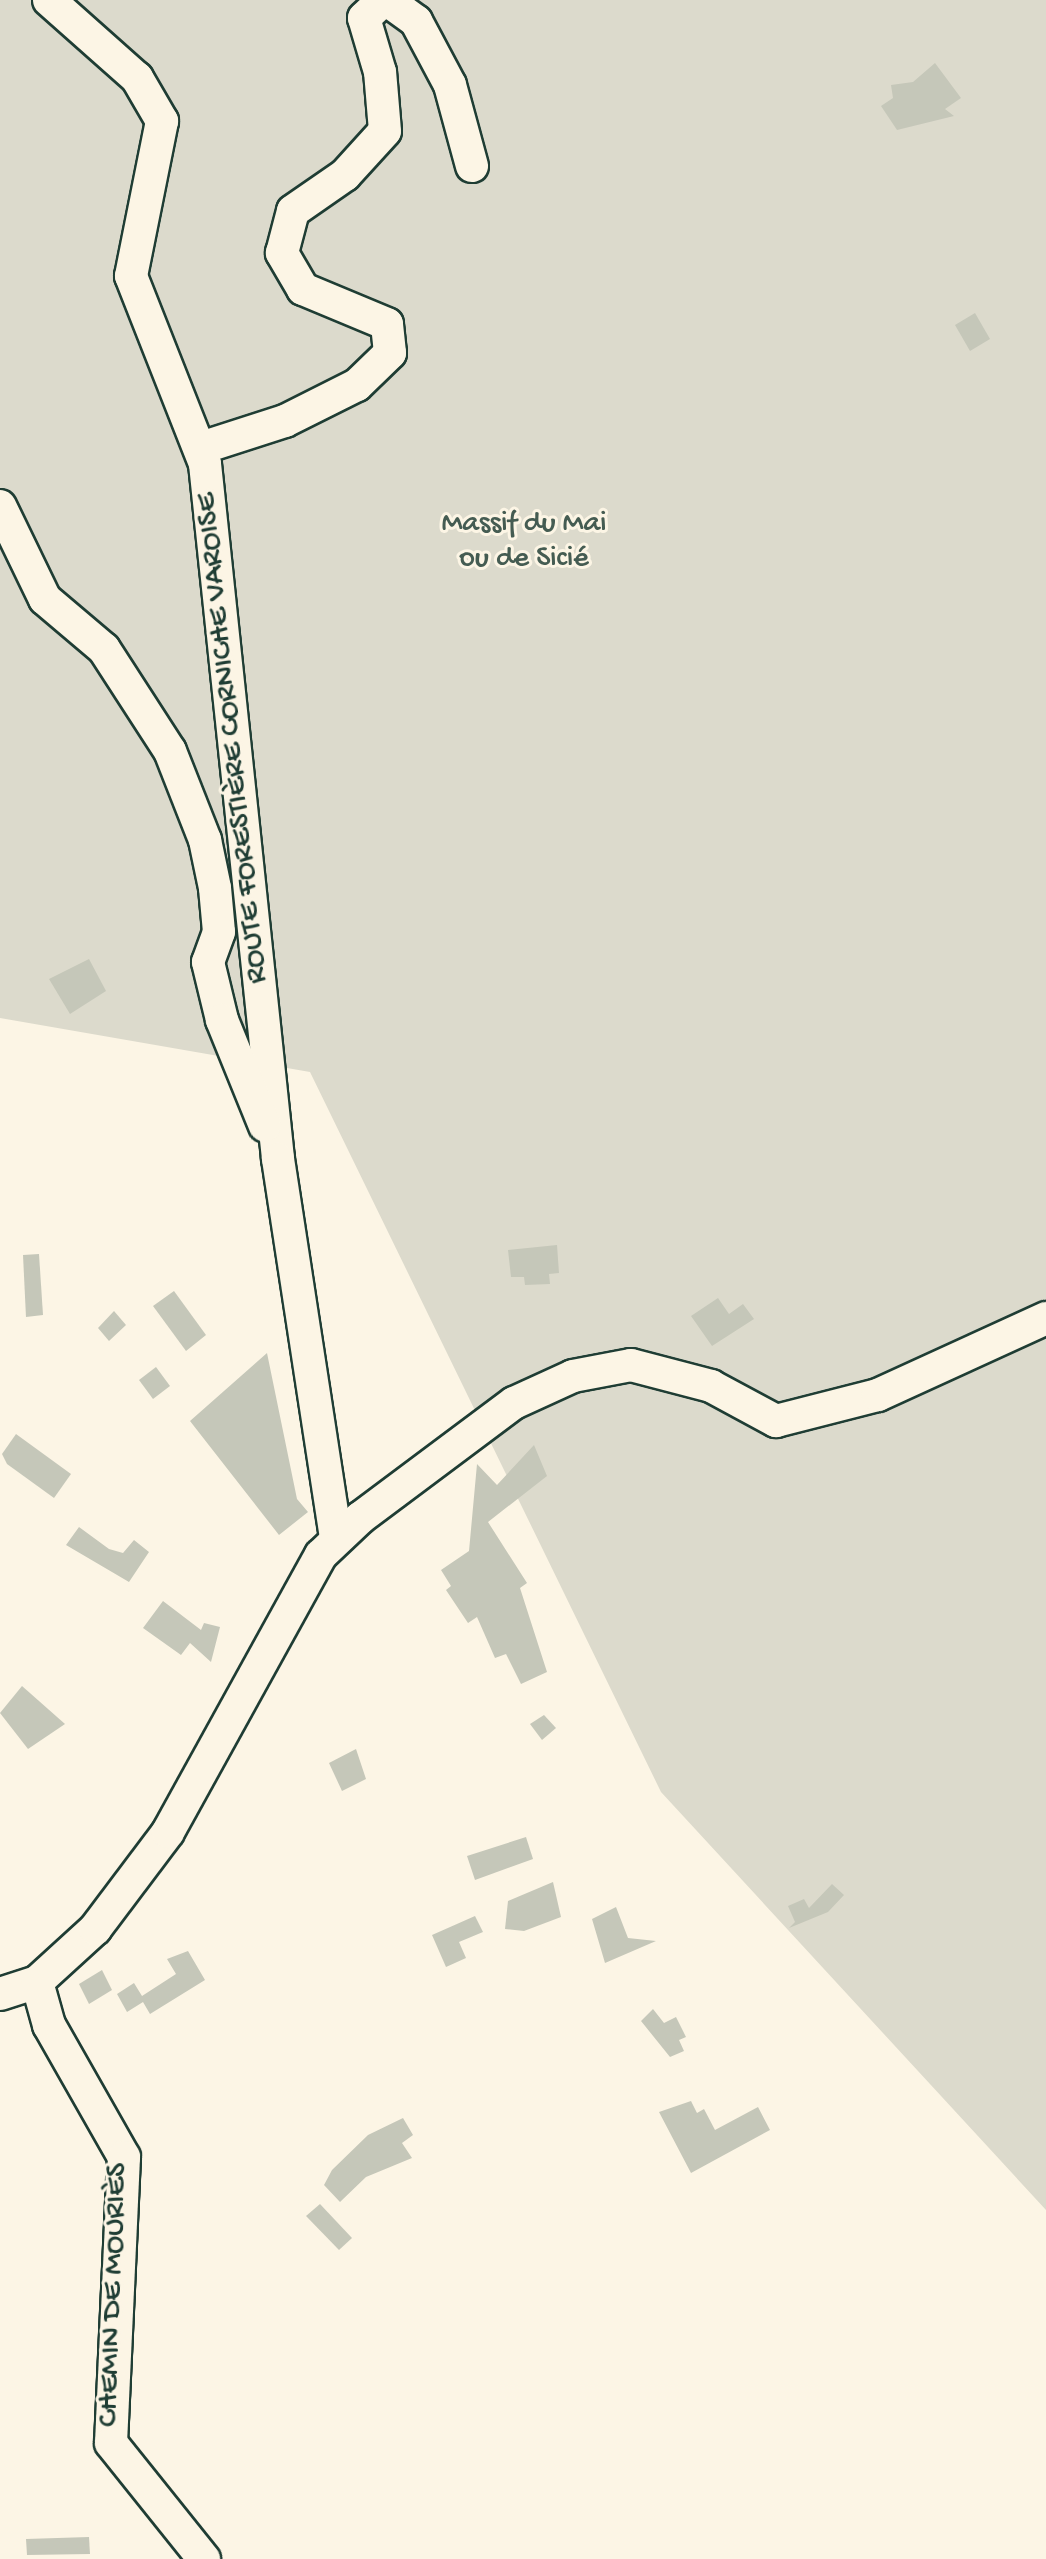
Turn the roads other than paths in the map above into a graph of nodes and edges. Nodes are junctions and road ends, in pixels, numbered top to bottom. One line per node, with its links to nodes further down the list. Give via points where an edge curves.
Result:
1 (49, 0): 4 (street, ROUTE FORESTIÈRE CORNICHE VAROISE, via 137,78 157,107 160,154 137,222 131,276)
2 (385, 0): 3 (street, via 416,21 450,85); 4 (street, via 364,18 380,72 385,131 345,175 293,211 282,253 303,289 387,324 390,353 345,391 285,421)
3 (472, 166)
4 (201, 448): 6 (street, ROUTE FORESTIÈRE CORNICHE VAROISE)
5 (0, 506): 6 (street, via 45,599 104,649 170,751 205,840 215,888 219,932 208,962 222,1020)
6 (278, 1159): 8 (street, ROUTE FORESTIÈRE CORNICHE VAROISE)
7 (1046, 1318): 8 (street, via 878,1395 776,1421 711,1386 631,1365 573,1376 478,1428)
8 (336, 1538): 9 (street, via 292,1597 168,1832 95,1929)
9 (37, 1982): 10 (street); 11 (street, CHEMIN DE MOURIÈS, via 49,2025 124,2157 111,2443)
10 (0, 1994)
11 (204, 2559)

